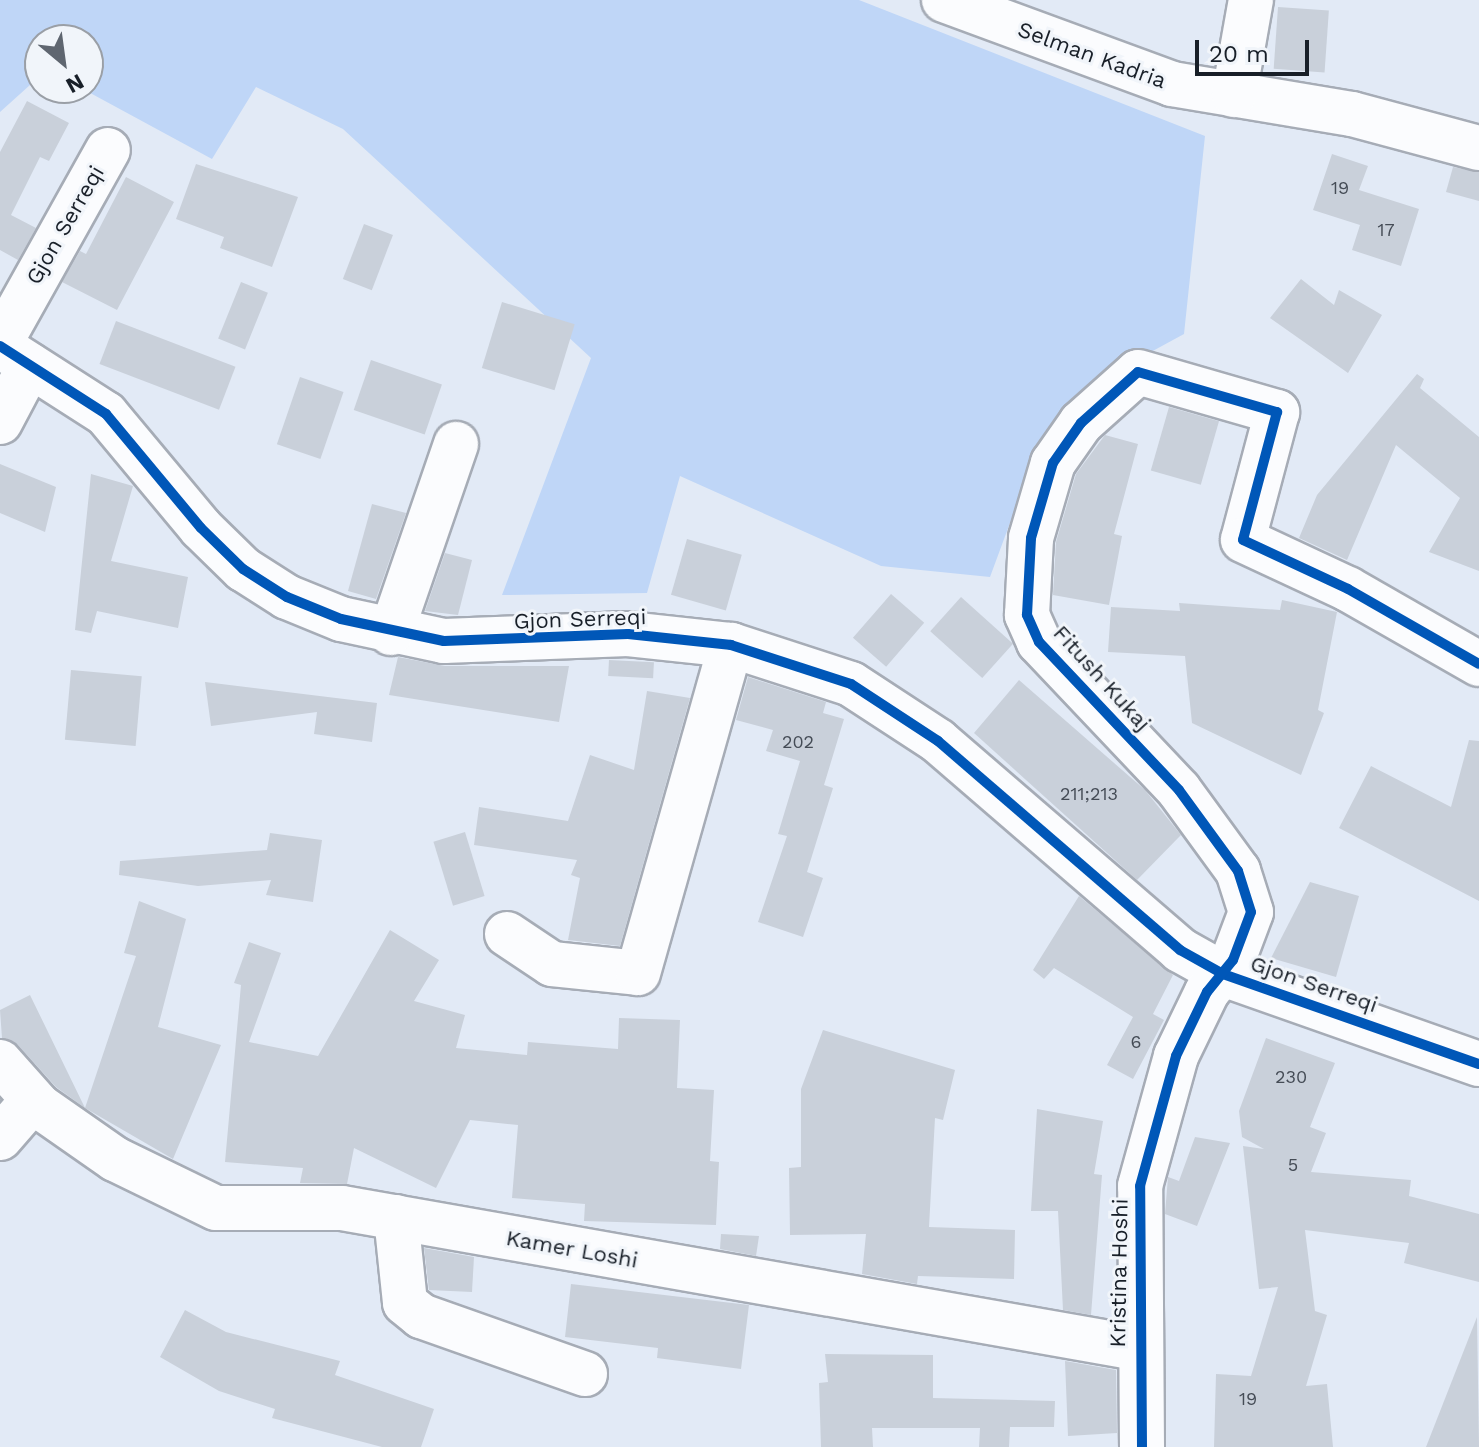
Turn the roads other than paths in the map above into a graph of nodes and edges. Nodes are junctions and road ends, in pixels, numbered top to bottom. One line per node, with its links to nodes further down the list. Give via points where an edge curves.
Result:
1 (944, 0): 3 (street, Selman Kadria, via 1172,84)
2 (1251, 0): 3 (street)
3 (1234, 95): 4 (street, Selman Kadria, via 1352,114)
4 (1479, 148)
5 (108, 150): 6 (street, Gjon Serreqi)
6 (10, 351): 7 (street, Gjon Serreqi); 9 (street, Gjon Serreqi, via 106,414 243,569 287,597)
7 (0, 422)
8 (456, 444): 9 (street)
9 (391, 633): 10 (street, Gjon Serreqi, via 512,643 628,634)
10 (731, 645): 12 (street, via 638,973 552,964); 13 (street, Gjon Serreqi, via 839,680 891,706 978,774 1130,911)
11 (1479, 664): 13 (street, Fitush Kukaj, via 1348,589 1243,540 1277,412 1138,372 1081,423 1053,463 1031,538 1027,615 1039,642 1179,790 1238,871 1251,912)
12 (507, 934)
13 (1223, 974): 15 (street, Gjon Serreqi); 19 (street, Kristina Hoshi, via 1207,992 1176,1056 1140,1186)
14 (0, 1062): 16 (street, Kamer Loshi)
15 (1479, 1064)
16 (33, 1100): 17 (street); 18 (street, Kamer Loshi, via 115,1159 216,1208 342,1208)
17 (0, 1138)
18 (396, 1217): 19 (street, Kamer Loshi); 20 (street, via 405,1303 421,1316)
19 (1137, 1348): 21 (street, Kristina Hoshi)
20 (585, 1374)
21 (1142, 1447)

